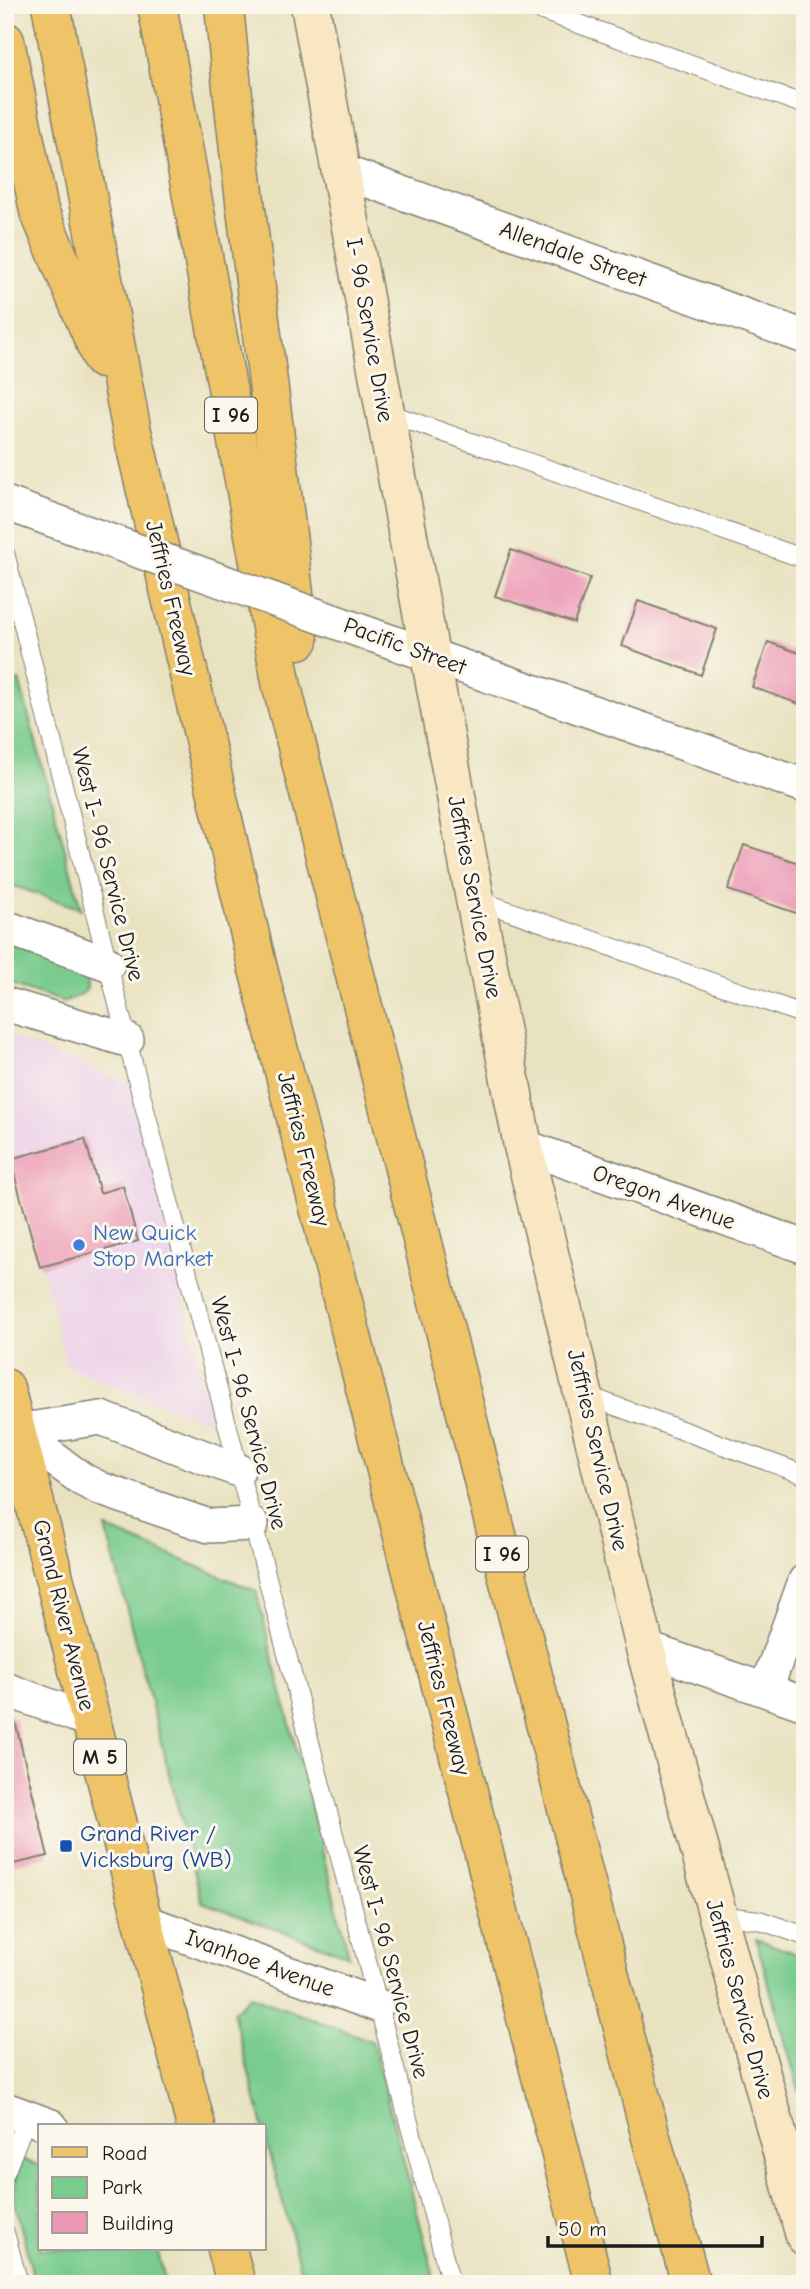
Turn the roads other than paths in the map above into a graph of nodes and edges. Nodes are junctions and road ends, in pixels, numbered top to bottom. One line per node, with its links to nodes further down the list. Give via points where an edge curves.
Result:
1 (51, 5): 11 (main road, Jeffries Freeway)
2 (156, 5): 17 (main road, I 96, via 282,687)
3 (224, 5): 17 (main road, via 235,130 287,521)
4 (310, 5): 8 (street, I- 96 Service Drive)
5 (526, 5): 7 (lane)
6 (5, 41): 11 (main road, via 39,211)
7 (805, 105)
8 (341, 171): 9 (street, Allendale Street); 10 (street, I- 96 Service Drive)
9 (805, 337)
10 (385, 412): 14 (lane); 15 (street, I- 96 Service Drive)
11 (131, 427): 52 (main road, Jeffries Freeway, via 258,969)
12 (5, 503): 15 (street, Pacific Street, bridge)
13 (5, 553): 20 (lane, West I- 96 Service Drive)
14 (805, 559)
15 (430, 655): 16 (street, Pacific Street); 18 (street, Jeffries Service Drive)
16 (805, 786)
17 (317, 823): 53 (main road, I 96)
18 (475, 899): 22 (lane); 24 (street, Jeffries Service Drive)
19 (5, 927): 20 (street)
20 (108, 964): 23 (lane, West I- 96 Service Drive)
21 (5, 1004): 23 (street)
22 (805, 1015)
23 (127, 1040): 29 (lane, West I- 96 Service Drive)
24 (523, 1146): 25 (street, Oregon Avenue); 27 (street, Jeffries Service Drive)
25 (805, 1247)
26 (5, 1388): 28 (main road, Grand River Avenue / M 5)
27 (585, 1395): 30 (lane); 33 (street, Jeffries Service Drive)
28 (16, 1432): 29 (street, via 101,1418); 31 (street, via 101,1489 209,1526); 37 (main road, Grand River Avenue / M 5)
29 (238, 1470): 31 (lane, West I- 96 Service Drive)
30 (805, 1475)
31 (253, 1524): 41 (lane, West I- 96 Service Drive)
32 (805, 1581): 35 (street)
33 (645, 1648): 35 (street); 38 (street, Jeffries Service Drive)
34 (5, 1689): 37 (street)
35 (766, 1689): 36 (street)
36 (805, 1703)
37 (91, 1721): 39 (main road, Grand River Avenue / M 5)
38 (717, 1915): 40 (lane, via 759,1920); 44 (street, Jeffries Service Drive)
39 (143, 1921): 41 (street, Ivanhoe Avenue); 43 (main road, Grand River Avenue / M 5)
40 (805, 1936)
41 (377, 2005): 51 (lane, West I- 96 Service Drive)
42 (28, 2118): 45 (lane)
43 (195, 2124)
44 (793, 2155): 47 (street, Jeffries Service Drive)
45 (5, 2173)
46 (5, 2233): 49 (lane)
47 (805, 2236)
48 (228, 2250): 50 (main road)
49 (19, 2284)
50 (236, 2284)
51 (451, 2284)
52 (594, 2284)
53 (691, 2284)

